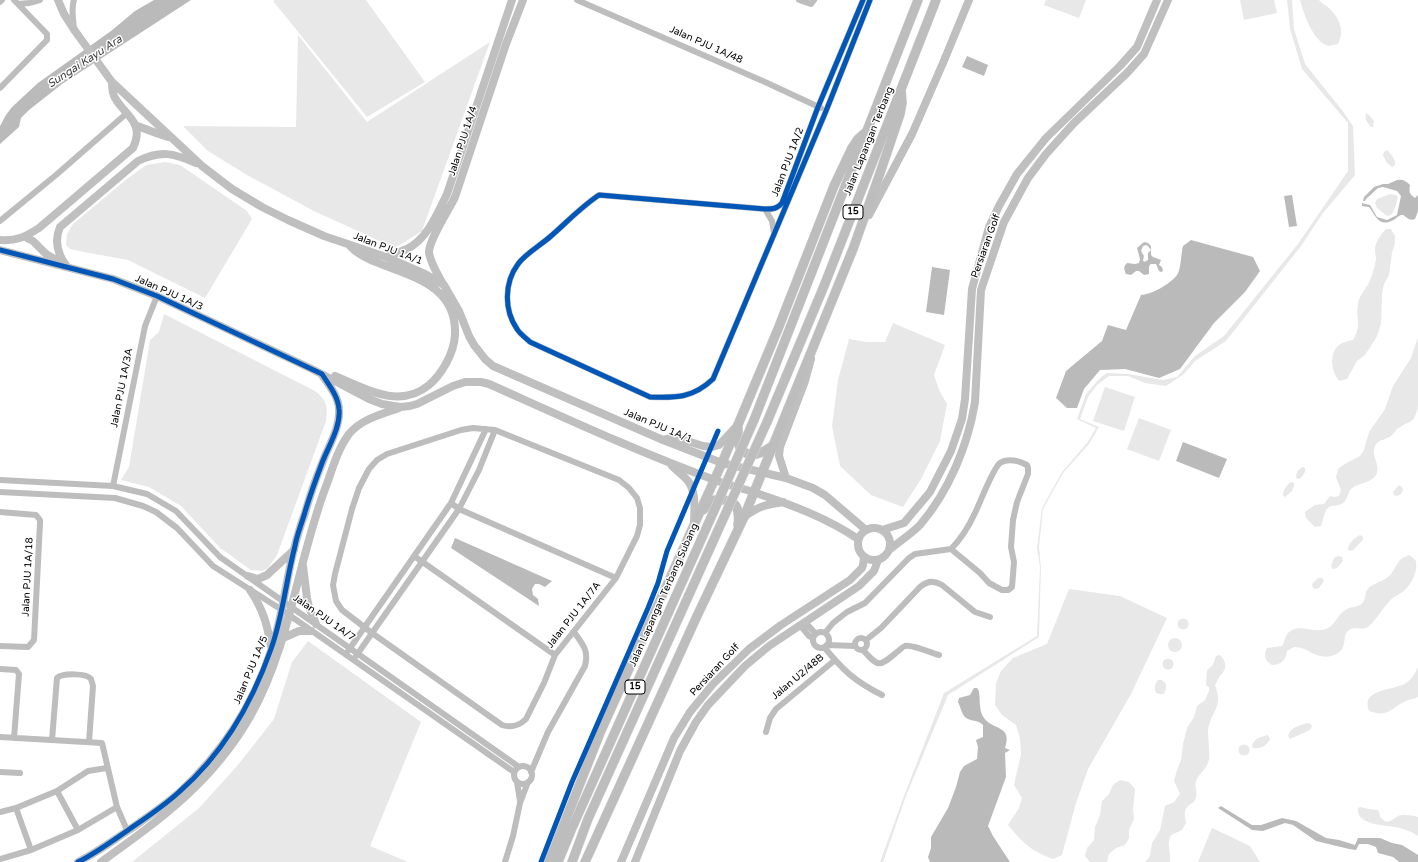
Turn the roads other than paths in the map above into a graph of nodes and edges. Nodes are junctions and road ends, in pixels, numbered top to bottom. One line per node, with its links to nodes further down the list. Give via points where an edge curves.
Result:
1 (2, 0): 17 (street)
2 (40, 0): 18 (street, via 29,3)
3 (58, 0): 19 (street, Jalan PJU 1A/1)
4 (74, 0): 19 (street)
5 (512, 0): 33 (street, Jalan PJU 1A/4)
6 (523, 0): 33 (street, Jalan PJU 1A/4, via 455,197)
7 (577, 0): 25 (street, Jalan PJU 1A/48)
8 (799, 0): 9 (street, via 811,4)
9 (814, 0)
10 (863, 0): 25 (street, Jalan PJU 1A/2)
11 (870, 0): 26 (street, Jalan PJU 1A/2)
12 (918, 0): 29 (main road, Jalan Lapangan Terbang / 15)
13 (936, 0): 24 (main road, Jalan Lapangan Terbang / 15)
14 (969, 0): 39 (street, via 912,134)
15 (1157, 0): 20 (street, Persiaran Golf, via 1137,47)
16 (1168, 0): 21 (street, Persiaran Golf, via 1144,54)
17 (0, 2)
18 (16, 2): 23 (street, via 48,37)
19 (75, 31): 22 (street, Jalan PJU 1A/1)
20 (1120, 66): 21 (street); 73 (street, Persiaran Golf, via 1046,138 1017,174 998,206 989,227 972,289 965,399 962,419 951,451 925,498 904,522)
21 (1127, 73): 77 (street, Persiaran Golf, via 1074,123 1046,154 1028,178 1009,211 981,290 975,402 960,456 940,498 928,514)
22 (111, 81): 27 (street, via 115,98); 30 (street, Jalan PJU 1A/1)
23 (0, 88)
24 (901, 90): 39 (main road, via 900,114); 143 (main road, Jalan Lapangan Terbang / 15, bridge, via 767,422 588,819)
25 (818, 107): 26 (street, Jalan PJU 1A/48); 32 (street, Jalan PJU 1A/2, via 782,202 776,209)
26 (826, 111): 35 (street, Jalan PJU 1A/2)
27 (127, 113): 28 (street); 34 (street)
28 (135, 125): 30 (street); 36 (street, via 137,140 133,148)
29 (867, 131): 49 (main road, via 852,148 834,186); 67 (main road, Jalan Lapangan Terbang / 15, bridge, via 754,420)
30 (171, 137): 31 (street, Jalan PJU 1A/1)
31 (202, 166): 38 (street, Jalan PJU 1A/1, via 265,208 306,229); 42 (street, via 172,154 147,156 138,161 60,227 58,253)
32 (765, 209): 35 (street, via 772,221); 35 (street, Jalan PJU 1A/2, via 599,194 519,263 510,276 506,300 510,316 518,330 530,342 650,397 671,398 691,394 702,389 713,379)
33 (440, 217): 41 (street, Jalan PJU 1A/4, via 417,243); 43 (street, Jalan PJU 1A/4, via 429,250 432,263)
34 (0, 221)
35 (774, 233)
36 (25, 237): 37 (street); 42 (street)
37 (0, 240)
38 (348, 244): 41 (street, Jalan PJU 1A/1); 46 (street, via 355,252 374,262 438,290 453,314 455,326 451,354 428,386 409,395 395,397 382,396)
39 (853, 249): 45 (main road)
40 (0, 250): 42 (street, Jalan PJU 1A/3)
41 (386, 257): 43 (street, Jalan PJU 1A/1)
42 (67, 267): 44 (street, Jalan PJU 1A/3, via 113,278)
43 (444, 285): 52 (street, Jalan PJU 1A/1, via 474,345 493,366)
44 (157, 296): 46 (street, Jalan PJU 1A/3); 60 (street, Jalan PJU 1A/3A, via 145,326)
45 (812, 350): 53 (main road); 57 (street, via 805,381 780,447 779,456)
46 (312, 369): 47 (street, Jalan PJU 1A/3)
47 (322, 374): 48 (street, via 369,399); 76 (street, Jalan PJU 1A/5, via 337,400 339,419 313,485)
48 (400, 407): 54 (street, via 417,404 465,382 481,382); 81 (street, Jalan PJU 1A/5, via 365,420 344,441 320,502)
49 (738, 425): 52 (street, via 719,445 712,448 675,437); 53 (main road, via 739,443 745,452 763,453); 55 (main road)
50 (486, 429): 51 (street, Jalan PJU 1A/7A); 64 (street); 92 (street, Jalan PJU 1A/7A, via 461,430 387,454 369,469 352,509 333,585 339,606)
51 (495, 430): 65 (street, via 479,470); 84 (street, Jalan PJU 1A/7A, via 619,480 630,488 640,508 640,525)
52 (663, 440): 55 (street, Jalan PJU 1A/1)
53 (773, 445): 56 (main road)
54 (668, 462): 59 (street); 70 (street, via 689,482 694,498)
55 (722, 462): 56 (street, Jalan PJU 1A/1); 59 (main road)
56 (762, 472): 57 (street, Jalan PJU 1A/1); 62 (main road)
57 (786, 478): 72 (street, Jalan PJU 1A/1, via 824,495)
58 (0, 480): 60 (street, Jalan PJU 1A/7)
59 (715, 480): 62 (street); 68 (main road)
60 (113, 486): 83 (street, Jalan PJU 1A/7, via 147,494 176,511 220,557)
61 (0, 492): 85 (street, Jalan PJU 1A/7, via 115,498 142,506 156,512 178,528 213,566)
62 (754, 492): 63 (street); 69 (main road)
63 (784, 502): 69 (street, via 756,508); 74 (street, via 841,528)
64 (450, 503): 65 (street); 78 (street)
65 (459, 509): 82 (street); 84 (street)
66 (0, 512): 102 (street, Jalan PJU 1A/18, via 36,515 40,520 34,640 28,647)
67 (713, 513): 142 (main road, Jalan Lapangan Terbang Subang / 15)
68 (700, 514): 70 (main road); 71 (main road, via 712,501 727,501 736,507 739,515)
69 (744, 517): 71 (main road)
70 (694, 527): 141 (main road, via 600,733)
71 (738, 529): 144 (main road)
72 (866, 530): 73 (street); 74 (street)
73 (882, 530): 77 (street, via 888,537)
74 (858, 539): 79 (street, via 858,549)
75 (951, 549): 75 (street, via 969,526 998,465 1008,461 1027,465 1028,474 1013,520 1012,587 1002,590 989,583); 96 (street, via 915,554 866,603 847,612)
76 (294, 550): 83 (street, via 268,575 258,579); 86 (street, Jalan PJU 1A/5)
77 (889, 550): 80 (street)
78 (414, 556): 82 (street); 92 (street)
79 (864, 557): 80 (street); 113 (street, Persiaran Golf, via 864,565 850,580 749,649)
80 (878, 560): 91 (street, Persiaran Golf, via 874,571 859,586)
81 (303, 561): 87 (street, Jalan PJU 1A/5); 93 (street, via 307,598)
82 (422, 561): 95 (street); 108 (street)
83 (248, 576): 86 (street, Jalan PJU 1A/7)
84 (616, 578): 94 (street, Jalan PJU 1A/7A)
85 (250, 590): 88 (street, Jalan PJU 1A/7); 103 (street, via 260,604)
86 (284, 601): 87 (street, Jalan PJU 1A/7); 88 (street, Jalan PJU 1A/5)
87 (292, 607): 89 (street, Jalan PJU 1A/5); 93 (street, Jalan PJU 1A/7)
88 (282, 610): 89 (street, Jalan PJU 1A/7); 103 (street, Jalan PJU 1A/5)
89 (290, 616): 93 (street, Jalan PJU 1A/7); 98 (street, Jalan PJU 1A/5)
90 (990, 617): 99 (street, via 975,612 938,582 928,582)
91 (802, 624): 97 (street); 114 (street, Persiaran Golf, via 769,646)
92 (364, 627): 95 (street, Jalan PJU 1A/7A); 104 (street)
93 (314, 628): 98 (street); 104 (street, Jalan PJU 1A/7); 107 (street, Jalan PJU 1A/7)
94 (574, 632): 108 (street, Jalan PJU 1A/7A); 125 (street, via 586,649 585,666 548,732)
95 (372, 633): 106 (street); 108 (street, Jalan PJU 1A/7A, via 502,725 508,726 522,723 526,719)
96 (825, 633): 97 (street, via 820,632); 100 (street, via 828,636)
97 (815, 636): 100 (street, via 814,643 817,646)
98 (283, 638): 139 (street, Jalan PJU 1A/5, via 267,682 250,716 231,747 211,772 179,803)
99 (866, 640): 101 (street, via 857,638); 105 (street, via 867,645)
100 (827, 644): 101 (street); 111 (street)
101 (854, 644): 105 (street, via 857,649)
102 (0, 646)
103 (272, 648): 135 (street, Jalan PJU 1A/5, via 244,711 216,754 180,792)
104 (350, 648): 106 (street, Jalan PJU 1A/7); 107 (street)
105 (863, 650): 109 (street, via 878,664 884,663 904,646)
106 (358, 653): 110 (street); 121 (street, Jalan PJU 1A/7)
107 (345, 654): 110 (street, Jalan PJU 1A/7)
108 (555, 655)
109 (939, 655)
110 (353, 660): 124 (street, Jalan PJU 1A/7)
111 (835, 660): 115 (street, via 856,680); 116 (street, Jalan U2/48B, via 776,709)
112 (0, 669): 118 (street, via 16,670 19,674)
113 (713, 684): 114 (street); 145 (street, Persiaran Golf, via 690,712 674,738)
114 (723, 688): 146 (street, Persiaran Golf, via 708,704 680,751)
115 (882, 695)
116 (766, 732)
117 (0, 737): 118 (street)
118 (14, 738): 119 (street)
119 (52, 740): 120 (street); 120 (street, via 57,678 62,675 86,675 91,679 93,686)
120 (89, 742): 122 (street, via 102,743)
121 (519, 767): 124 (street); 125 (street, via 527,767)
122 (107, 768): 129 (street, via 88,771); 131 (street)
123 (0, 772): 126 (street)
124 (514, 772): 127 (street)
125 (531, 772): 128 (street)
126 (20, 773)
127 (517, 782): 128 (street); 130 (street)
128 (528, 782): 130 (street)
129 (57, 791): 132 (street); 134 (street)
130 (520, 803): 140 (street)
131 (117, 807): 134 (street); 135 (street)
132 (16, 808): 133 (street); 136 (street)
133 (0, 812)
134 (78, 830): 136 (street)
135 (127, 830): 138 (street, Jalan PJU 1A/5)
136 (31, 850): 137 (street)
137 (0, 859)
138 (78, 862)
139 (101, 862)
140 (505, 862)
141 (549, 862)
142 (558, 862)
143 (572, 862)
144 (585, 862)
145 (621, 862)
146 (635, 862)

